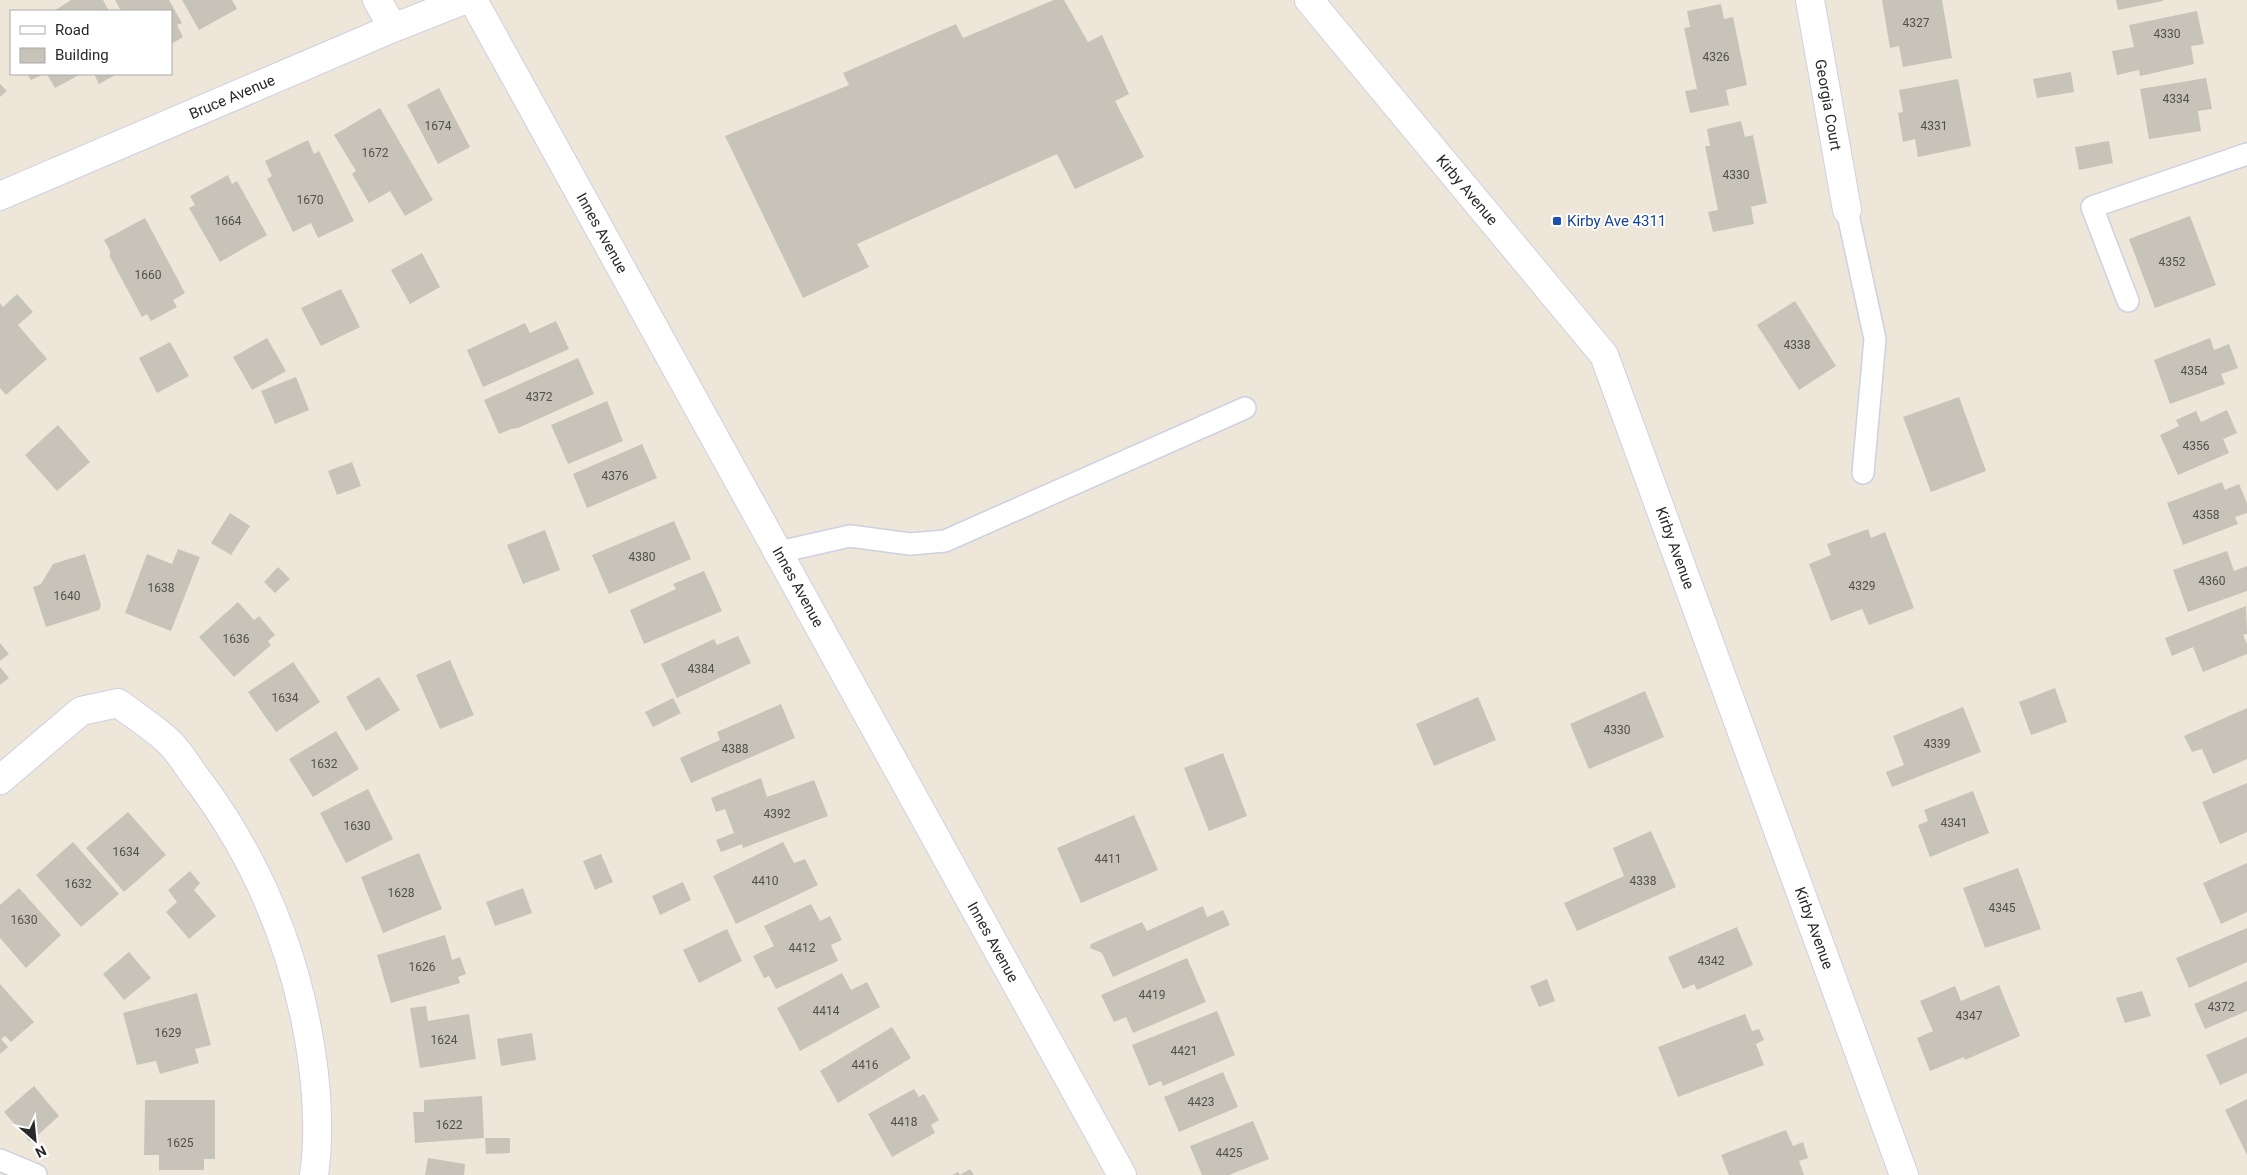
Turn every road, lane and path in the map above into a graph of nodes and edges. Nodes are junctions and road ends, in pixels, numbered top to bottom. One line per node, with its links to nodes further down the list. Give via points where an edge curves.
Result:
1 (377, 0): 6 (street)
2 (464, 0): 6 (street, Bruce Avenue)
3 (473, 0): 13 (street, Innes Avenue)
4 (1308, 0): 19 (street, Kirby Avenue, via 1604,355)
5 (1810, 0): 9 (street, Georgia Court)
6 (392, 28): 8 (street, Bruce Avenue)
7 (2247, 154): 10 (lane, via 2092,207)
8 (0, 196)
9 (1847, 210): 12 (lane, via 1875,339)
10 (2128, 300)
11 (1245, 408): 13 (lane, via 945,541 910,544 850,536)
12 (1862, 472)
13 (779, 552): 18 (street, Innes Avenue)
14 (0, 780): 17 (street, via 81,710 118,702 170,743 223,814 258,876 285,941 304,1010 315,1081 317,1152)
15 (6, 1166): 16 (lane)
16 (36, 1175)
17 (314, 1175)
18 (1122, 1175)
19 (1904, 1175)

